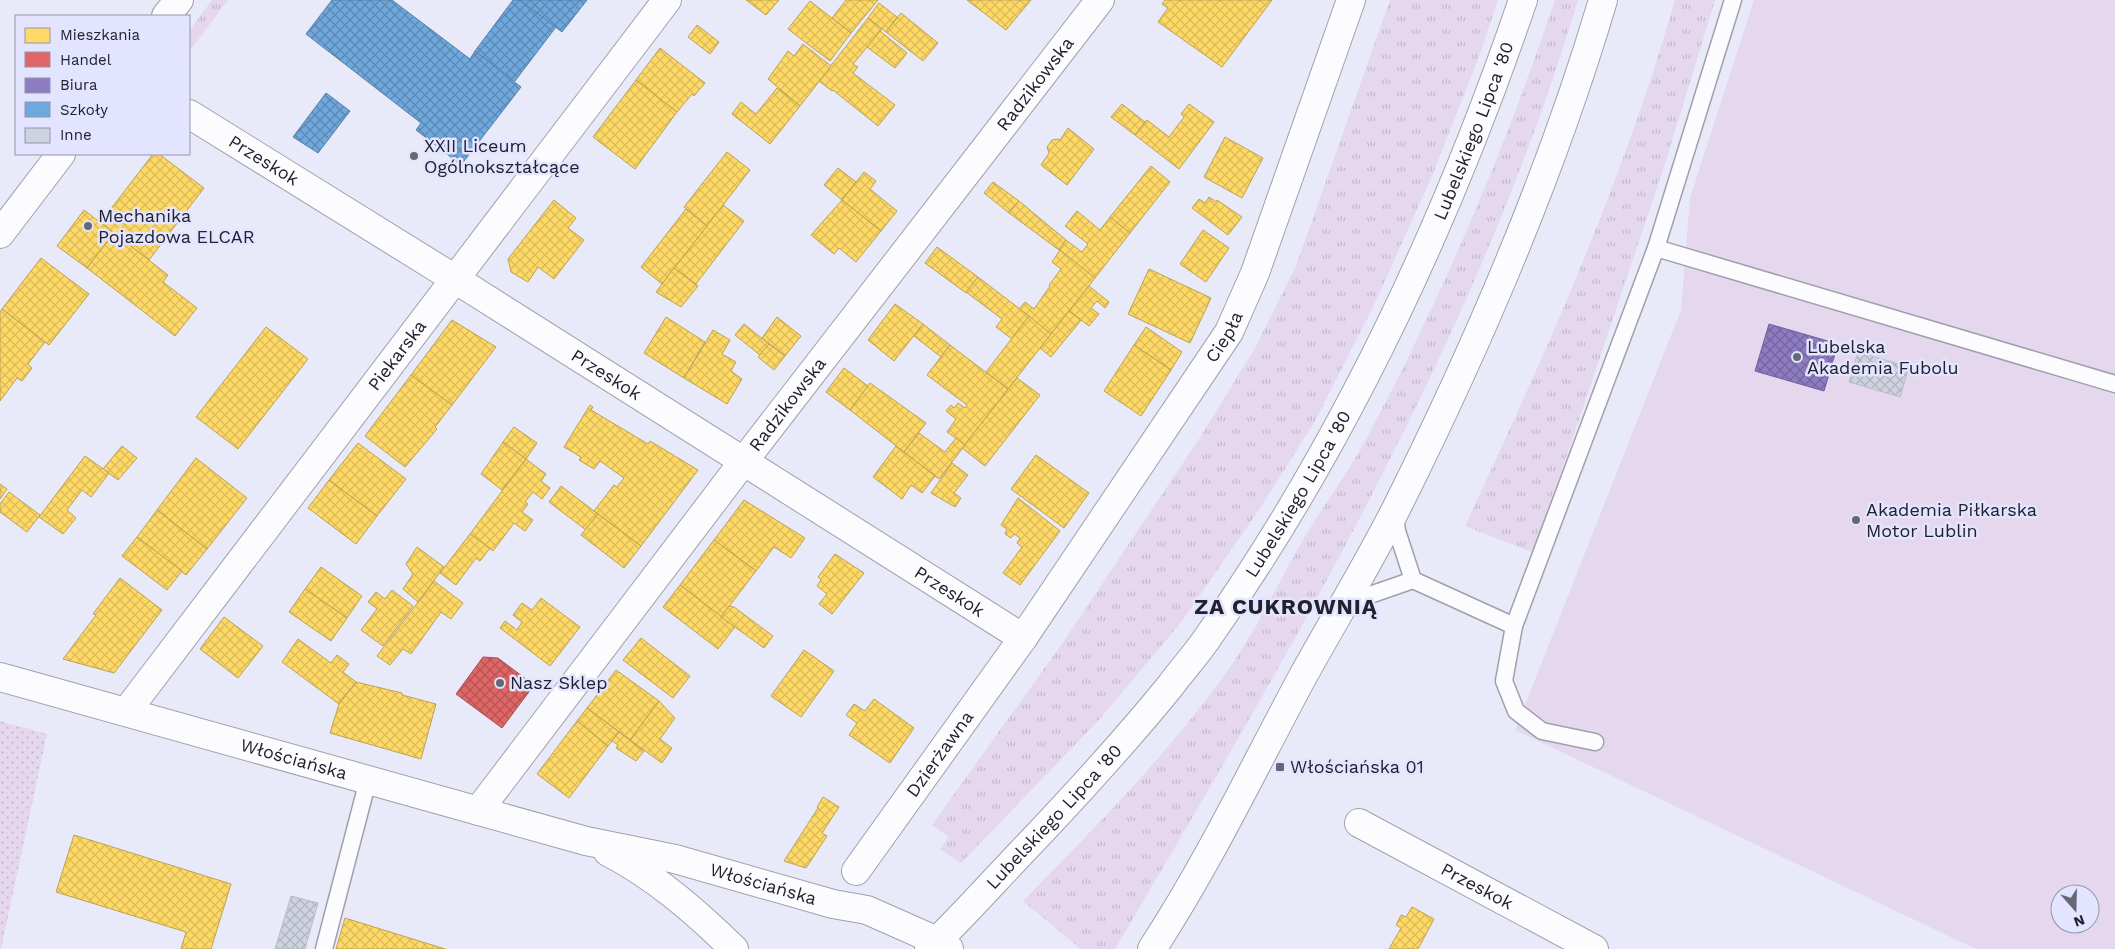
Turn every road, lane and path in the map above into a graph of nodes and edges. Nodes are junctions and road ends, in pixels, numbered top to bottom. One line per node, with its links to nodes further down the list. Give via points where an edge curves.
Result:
1 (179, 0): 8 (street)
2 (667, 0): 13 (street, Piekarska)
3 (1100, 0): 15 (street, Radzikowska)
4 (1351, 0): 20 (street, Ciepła, via 1255,273 1229,332)
5 (1523, 0): 29 (street, Lubelskiego Lipca '80, via 1498,73 1427,248 1365,380 1283,522 1205,642 1134,731)
6 (1603, 0): 16 (street, via 1533,206 1465,365)
7 (1732, 0): 12 (lane)
8 (167, 15)
9 (190, 115): 13 (street, Przeskok)
10 (60, 155): 11 (street)
11 (0, 234)
12 (1656, 248): 14 (lane); 19 (lane)
13 (455, 279): 15 (street, Przeskok); 22 (street, Piekarska)
14 (2115, 384)
15 (743, 462): 20 (street, Przeskok); 25 (street, Radzikowska)
16 (1395, 511): 17 (lane, via 1397,530); 18 (street)
17 (1413, 580): 18 (lane); 19 (lane)
18 (1344, 604): 32 (street, via 1217,839)
19 (1514, 626): 23 (lane, via 1504,681 1516,711 1542,731)
20 (1023, 638): 28 (street, Dzierżawna)
21 (0, 677): 22 (street, Włościańska)
22 (126, 712): 24 (street, Włościańska)
23 (1595, 742)
24 (368, 780): 25 (street, Włościańska); 30 (lane)
25 (478, 811): 27 (street, Włościańska)
26 (1359, 823): 33 (street, Przeskok)
27 (586, 841): 29 (street, Włościańska, via 675,859 833,904 867,910); 31 (street, Włościańska, via 628,862 675,896)
28 (856, 871)
29 (939, 946)
30 (324, 949)
31 (734, 949)
32 (1152, 949)
33 (1594, 949)

